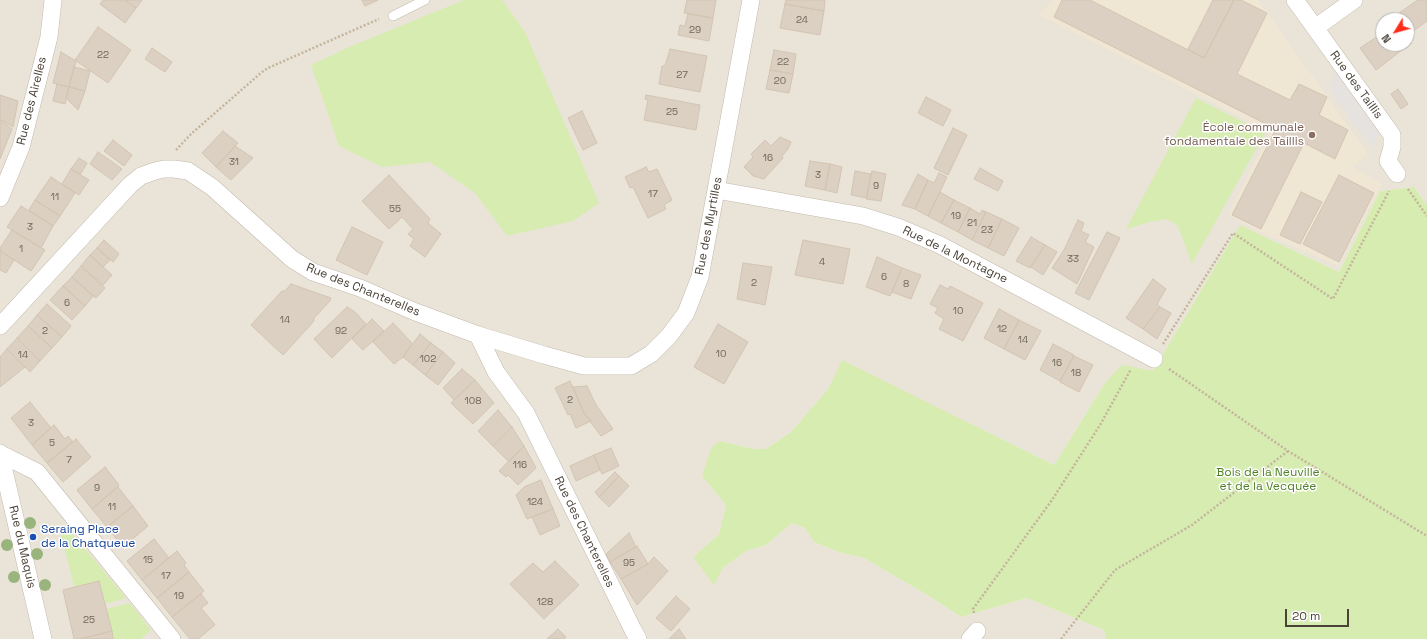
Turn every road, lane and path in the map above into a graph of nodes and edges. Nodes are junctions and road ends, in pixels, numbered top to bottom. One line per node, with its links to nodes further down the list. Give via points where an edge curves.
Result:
1 (53, 0): 11 (street, Rue des Airelles, via 49,37 21,147)
2 (425, 0): 6 (lane)
3 (751, 0): 10 (street, Rue des Myrtilles)
4 (1295, 0): 7 (street, Rue des Taillis)
5 (1354, 0): 7 (street)
6 (393, 16): 8 (path, via 385,16 262,72 191,134 178,147)
7 (1315, 28): 9 (street, Rue des Taillis, via 1392,135 1388,161)
8 (164, 169): 13 (street, Rue des Chanterelles, via 141,176 130,185); 14 (street, Rue des Chanterelles, via 188,171 212,187 292,259 313,272)
9 (1397, 174): 12 (path); 15 (path, via 1333,299 1233,233)
10 (716, 190): 14 (street, Rue des Myrtilles, via 700,277 686,313 669,336 651,354 631,366 584,366); 15 (street, Rue de la Montagne, via 863,216 898,227 940,245)
11 (0, 198)
12 (1427, 216)
13 (0, 326)
14 (478, 335): 22 (street, Rue des Chanterelles, via 496,372 526,413)
15 (1154, 359): 16 (path); 19 (path, via 1132,367 1100,425 1052,500 973,610)
16 (1288, 451): 18 (path); 23 (path, via 1192,525 1115,570)
17 (0, 454): 20 (street, Rue du Maquis); 21 (street, Rue du Maquis, via 37,472)
18 (1427, 536)
19 (973, 635)
20 (43, 639)
21 (172, 639)
22 (638, 639)
23 (1061, 639)

